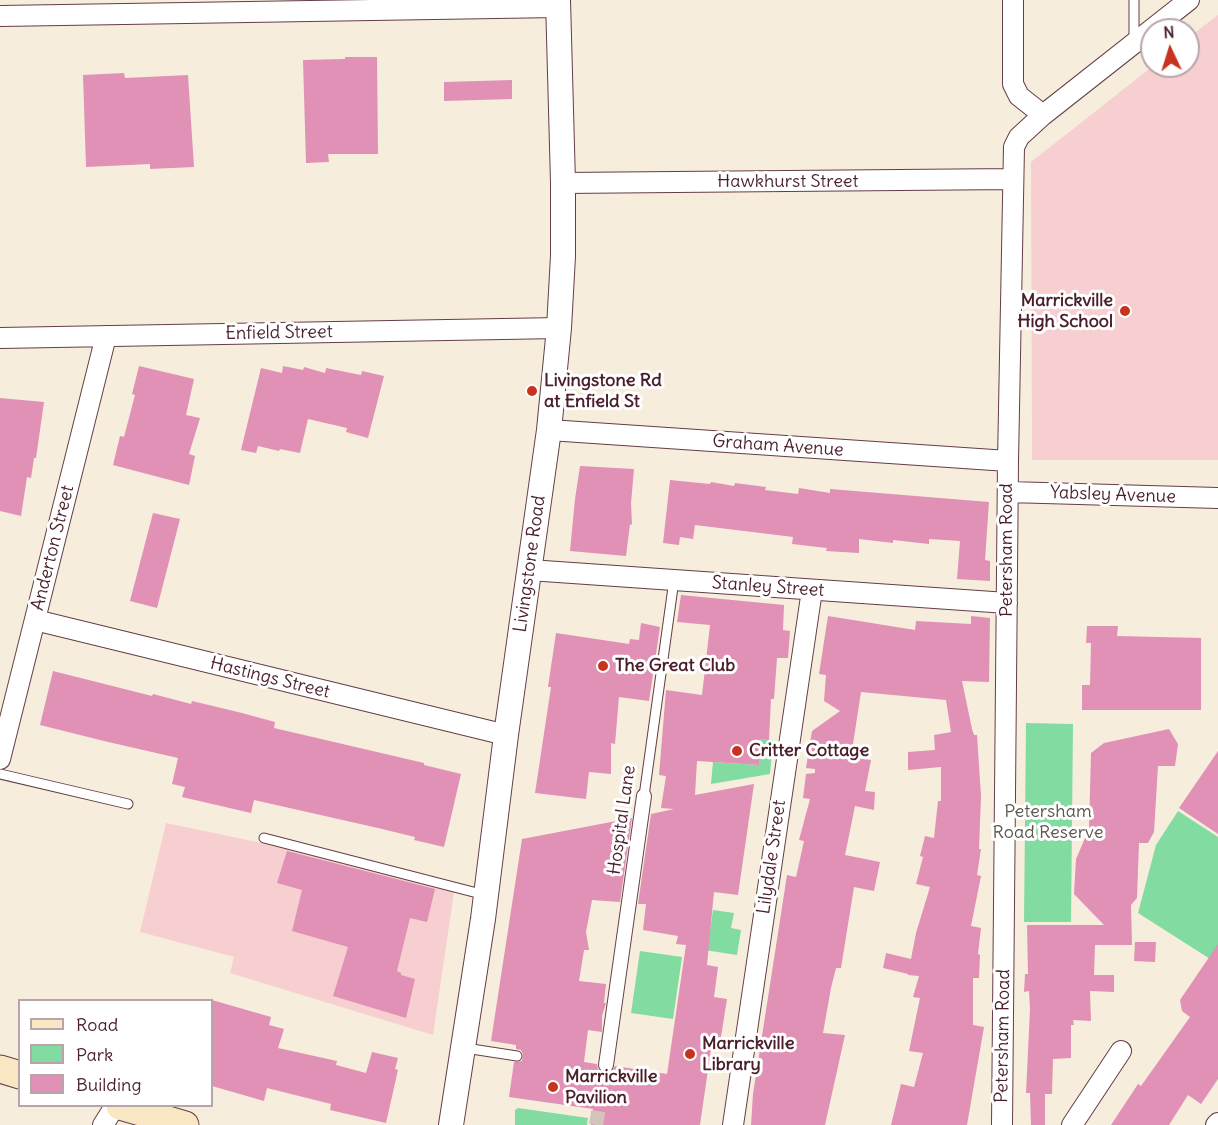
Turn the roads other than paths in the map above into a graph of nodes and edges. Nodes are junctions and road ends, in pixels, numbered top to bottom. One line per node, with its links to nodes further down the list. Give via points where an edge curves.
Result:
1 (1013, 0): 7 (street, via 1013,84 1019,96)
2 (1134, 0): 6 (lane)
3 (1190, 0): 6 (street, Petersham Road)
4 (558, 3): 5 (street); 9 (street, Livingstone Road)
5 (0, 16)
6 (1134, 44): 7 (street, Petersham Road)
7 (1043, 115): 8 (street, Petersham Road, via 1019,137 1014,147)
8 (1012, 179): 9 (street, Hawkhurst Street); 14 (street, Petersham Road)
9 (563, 183): 10 (street, Livingstone Road)
10 (559, 328): 11 (street, Enfield Street); 13 (street, Livingstone Road)
11 (106, 336): 12 (street, Enfield Street); 21 (street, Anderton Street)
12 (0, 338)
13 (549, 430): 14 (street, Graham Avenue); 17 (street, Livingstone Road)
14 (1008, 461): 15 (street, Petersham Road)
15 (1009, 492): 16 (street, Yabsley Avenue); 20 (street, Petersham Road)
16 (1218, 498)
17 (530, 570): 18 (street, Stanley Street); 22 (street, Livingstone Road)
18 (674, 580): 19 (street, Stanley Street); 25 (lane, Hospital Lane)
19 (812, 590): 20 (street, Stanley Street); 40 (street, Lilydale Street)
20 (1007, 603): 41 (street, Petersham Road)
21 (35, 621): 22 (street, Hastings Street); 23 (street, Anderton Street)
22 (506, 735): 28 (street, Livingstone Road)
23 (0, 759)
24 (0, 774): 26 (lane)
25 (644, 796): 32 (street, Hospital Lane)
26 (128, 804)
27 (264, 838): 28 (lane)
28 (486, 895): 29 (street, Livingstone Road)
29 (463, 1048): 31 (lane); 39 (street, Livingstone Road)
30 (1121, 1051): 42 (street)
31 (517, 1056)
32 (606, 1065)
33 (0, 1069): 34 (main road)
34 (18, 1074)
35 (114, 1107): 37 (street)
36 (123, 1107): 38 (main road)
37 (103, 1125)
38 (185, 1125)
39 (451, 1125)
40 (733, 1125)
41 (1002, 1125)
42 (1072, 1125)

